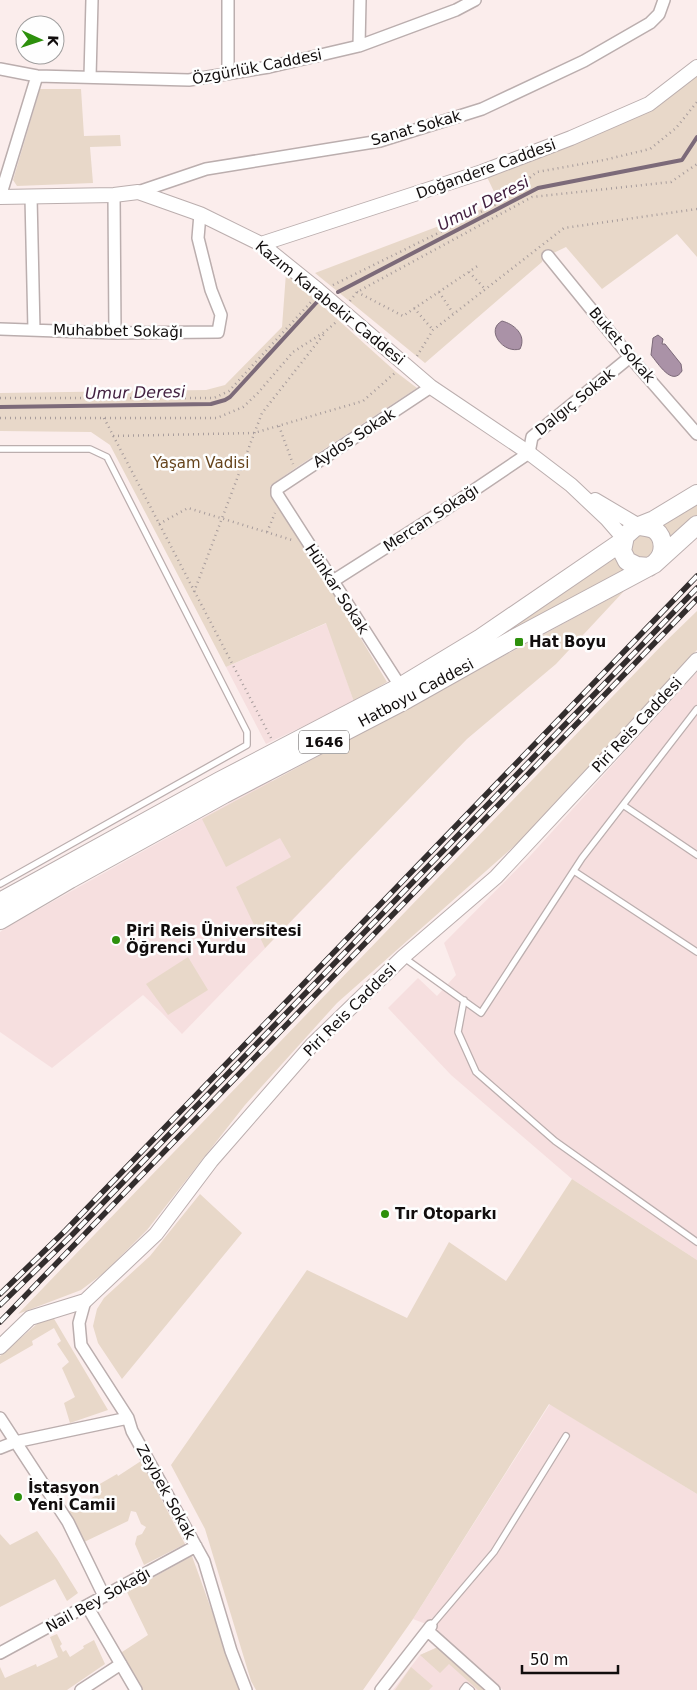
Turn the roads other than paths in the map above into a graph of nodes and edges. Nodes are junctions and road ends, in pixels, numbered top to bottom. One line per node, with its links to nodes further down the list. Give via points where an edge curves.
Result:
1 (92, 0): 11 (street)
2 (228, 0): 9 (street)
3 (360, 0): 6 (street)
4 (475, 0): 6 (street, Özgürlük Caddesi)
5 (664, 0): 12 (street, Sanat Sokak, via 659,14 650,24 584,61 482,109 380,141 206,169)
6 (358, 46): 9 (street, Özgürlük Caddesi)
7 (697, 67): 17 (street, Doğandere Caddesi, via 649,104 571,138 482,172)
8 (0, 69): 10 (street, Özgürlük Caddesi)
9 (228, 74): 11 (street, Özgürlük Caddesi, via 189,80)
10 (37, 76): 11 (street, Özgürlük Caddesi); 14 (street)
11 (90, 77)
12 (138, 192): 13 (street, Kazım Karabekir Caddesi); 16 (street, Kazım Karabekir Caddesi)
13 (114, 196): 15 (street, Kazım Karabekir Caddesi); 21 (street)
14 (0, 197): 15 (street, Kazım Karabekir Caddesi)
15 (32, 197): 20 (street)
16 (200, 214): 17 (street, Kazım Karabekir Caddesi); 21 (street, Muhabbet Sokağı, via 198,238 221,315 218,332)
17 (261, 244): 23 (street, Kazım Karabekir Caddesi)
18 (548, 256): 22 (street, Buket Sokak)
19 (0, 329): 20 (street, Muhabbet Sokağı)
20 (34, 330): 21 (street, Muhabbet Sokağı)
21 (115, 333)
22 (630, 357): 24 (street, Buket Sokak); 26 (street, Dalgıç Sokak, via 532,438)
23 (432, 387): 26 (street, Kazım Karabekir Caddesi); 28 (street, Aydos Sokak)
24 (697, 434)
25 (0, 449): 41 (lane, via 90,449 106,457 247,732 247,745)
26 (529, 453): 27 (street, Kazım Karabekir Caddesi); 34 (street, Mercan Sokağı)
27 (571, 485): 30 (street); 32 (street, via 607,519)
28 (277, 489): 34 (street, Hünkar Sokak, via 277,494)
29 (697, 494): 30 (main road, Hatboyu Caddesi)
30 (639, 526): 32 (main road, Hatboyu Caddesi); 33 (main road, via 655,530 661,538 662,555)
31 (697, 526): 33 (main road, Hatboyu Caddesi)
32 (623, 540): 33 (main road, via 622,551 627,561 636,566); 36 (main road, Hatboyu Caddesi / 1646)
33 (652, 566): 36 (main road, Hatboyu Caddesi / 1646)
34 (333, 582): 36 (street, Hünkar Sokak)
35 (697, 660): 45 (street, Piri Reis Caddesi, via 496,877)
36 (404, 693): 42 (main road, Hatboyu Caddesi / 1646, via 278,750); 43 (main road, Hatboyu Caddesi / 1646)
37 (697, 709): 38 (lane)
38 (623, 805): 39 (lane); 40 (lane)
39 (697, 855)
40 (574, 871): 44 (lane); 46 (lane, via 481,1012)
41 (0, 884)
42 (0, 902)
43 (0, 920)
44 (697, 952)
45 (403, 957): 46 (lane); 48 (street, Piri Reis Caddesi, via 312,1046 211,1161 156,1234)
46 (464, 1000): 47 (lane, via 458,1032 476,1072 555,1140)
47 (697, 1242)
48 (85, 1301): 49 (street, Piri Reis Caddesi, via 30,1318); 51 (street, Zeybek Sokak, via 79,1323 81,1345)
49 (0, 1347)
50 (0, 1418): 53 (street)
51 (128, 1418): 53 (street); 55 (street, Zeybek Sokak, via 132,1431)
52 (566, 1436): 58 (lane, via 494,1552)
53 (15, 1442): 54 (street); 56 (street, via 68,1522)
54 (0, 1448)
55 (196, 1546): 56 (street, Nail Bey Sokağı); 63 (street, Zeybek Sokak, via 204,1561)
56 (104, 1596): 57 (street, Nail Bey Sokağı)
57 (87, 1606): 59 (street, Nail Bey Sokağı); 60 (street)
58 (430, 1629): 64 (street); 67 (street)
59 (0, 1653)
60 (121, 1664): 61 (street); 62 (street)
61 (81, 1690)
62 (136, 1690)
63 (246, 1690)
64 (381, 1690)
65 (463, 1690): 66 (lane, via 466,1686)
66 (471, 1690)
67 (494, 1690)

